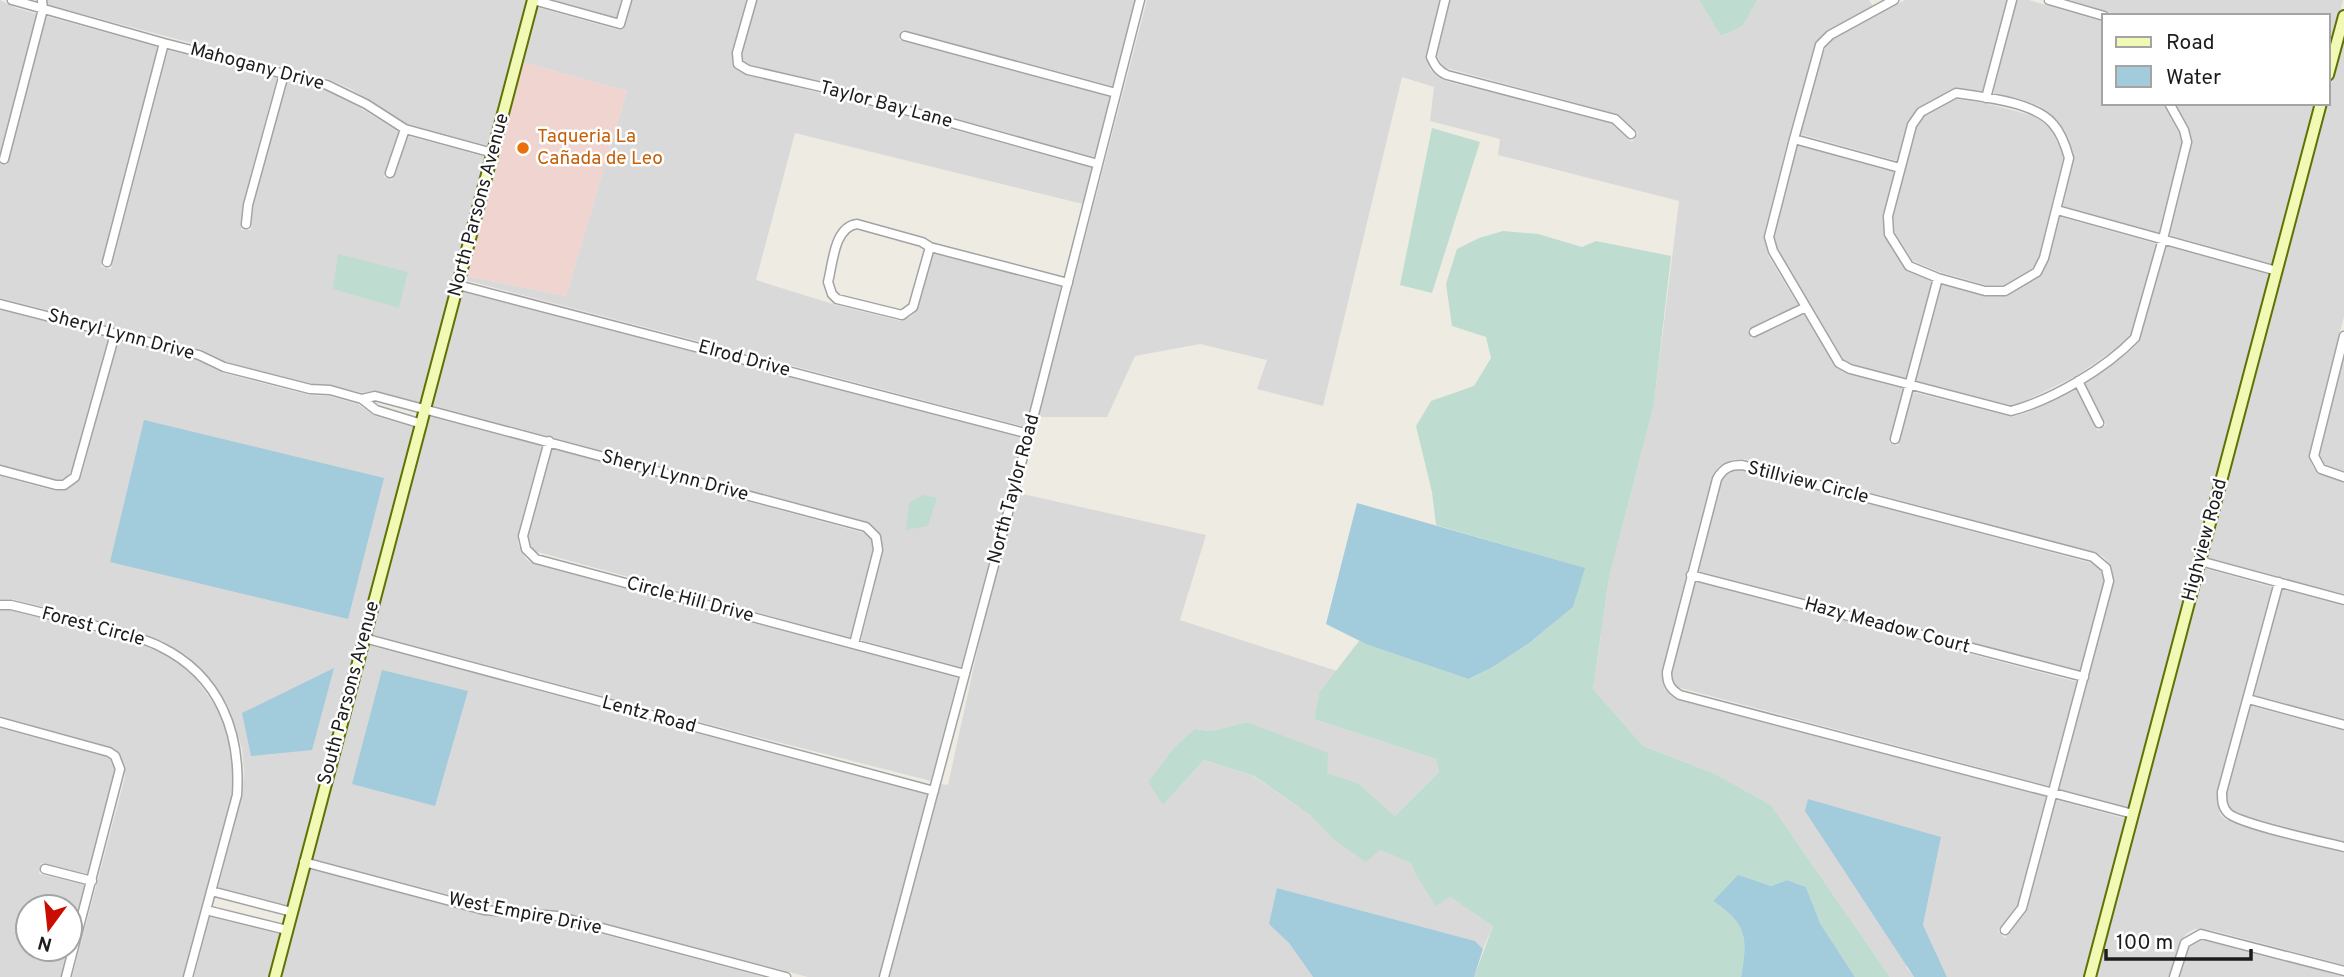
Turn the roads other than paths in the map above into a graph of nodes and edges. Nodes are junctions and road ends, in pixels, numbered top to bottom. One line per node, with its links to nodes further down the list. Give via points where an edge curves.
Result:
1 (12, 0): 11 (street, Mahogany Drive)
2 (533, 0): 3 (street, via 620,24); 25 (main road, North Parsons Avenue)
3 (626, 0)
4 (752, 0): 27 (street, Taylor Bay Lane, via 737,53 738,64 748,70)
5 (1140, 0): 18 (street, North Taylor Road)
6 (1445, 0): 23 (street, via 1431,57 1440,71 1615,119)
7 (1894, 0): 10 (street)
8 (2012, 0): 19 (street)
9 (2049, 0): 12 (street)
10 (1878, 4): 24 (street, via 1820,45)
11 (43, 5): 15 (street, Mahogany Drive); 26 (street)
12 (2102, 15)
13 (2344, 16): 16 (main road)
14 (905, 36): 18 (street)
15 (164, 43): 17 (street, Mahogany Drive); 34 (street)
16 (2330, 68)
17 (284, 74): 22 (street, Mahogany Drive, via 348,94); 31 (street, via 247,205)
18 (1116, 93): 27 (street, North Taylor Road)
19 (1986, 98): 28 (street, via 1956,93 1921,111 1912,125); 30 (street, via 2036,111 2053,123 2069,158)
20 (2170, 105): 32 (street, via 2188,142)
21 (2320, 105): 35 (main road, Highview Road)
22 (405, 129): 25 (street, Mahogany Drive); 29 (street)
23 (1631, 134)
24 (1794, 139): 28 (street); 40 (street, via 1769,237)
25 (493, 153): 38 (main road, North Parsons Avenue)
26 (4, 159)
27 (1098, 163): 37 (street, North Taylor Road)
28 (1900, 168): 36 (street, via 1888,216 1889,234 1909,266)
29 (390, 173)
30 (2057, 211): 32 (street); 36 (street, via 2037,272 2005,291 1985,291)
31 (246, 224)
32 (2163, 240): 35 (street); 44 (street, via 2135,338)
33 (930, 247): 33 (street, via 850,225 841,233 829,289 837,299 902,315 913,307); 37 (street)
34 (107, 262)
35 (2277, 271): 55 (main road, Highview Road)
36 (1938, 278): 45 (street)
37 (1068, 283): 50 (street, North Taylor Road)
38 (458, 285): 47 (main road, North Parsons Avenue); 50 (street, Elrod Drive)
39 (0, 304): 42 (street, Sheryl Lynn Drive)
40 (1806, 307): 41 (street); 45 (street, via 1839,363)
41 (1754, 332)
42 (115, 334): 46 (street, Sheryl Lynn Drive, via 199,355 224,367); 53 (street, via 75,477 56,485)
43 (2344, 336): 54 (street, via 2314,456 2321,469)
44 (2078, 381): 45 (street, via 2011,411); 49 (street)
45 (1910, 385): 51 (street)
46 (362, 399): 47 (street, Sheryl Lynn Drive, via 375,396); 48 (street, Sheryl Lynn Drive, via 376,410)
47 (426, 410): 48 (main road, South Parsons Avenue); 52 (street, Sheryl Lynn Drive)
48 (422, 424): 60 (main road, South Parsons Avenue)
49 (2099, 424)
50 (1029, 434): 62 (street, North Taylor Road)
51 (1895, 439)
52 (549, 441): 61 (street, Sheryl Lynn Drive, via 866,527 876,537 878,550); 61 (street, Circle Hill Drive, via 523,536 530,555)
53 (0, 470)
54 (2344, 477)
55 (2200, 561): 57 (street); 69 (main road, Highview Road)
56 (1691, 575): 63 (street, Hazy Meadow Court); 63 (street, Stillview Circle, via 1721,472 1734,465 1756,468 2101,562 2109,581); 68 (street, Stillview Circle, via 1667,672 1669,686 1680,695)
57 (2279, 582): 58 (street); 64 (street)
58 (2344, 600)
59 (0, 605): 74 (street, Forest Circle, via 139,637 183,660 213,692 232,729 239,771 237,795)
60 (364, 638): 67 (street, Lentz Road); 71 (main road, South Parsons Avenue)
61 (854, 644): 62 (street, Circle Hill Drive)
62 (965, 674): 67 (street, North Taylor Road)
63 (2084, 677): 68 (street, Stillview Circle)
64 (2248, 699): 66 (street); 70 (street, via 2222,792 2227,812 2243,821)
65 (0, 722): 73 (street, via 114,756 120,776)
66 (2344, 725)
67 (934, 791): 84 (street, North Taylor Road)
68 (2053, 793): 69 (street, Stillview Circle); 78 (street, via 2022,908)
69 (2133, 814): 85 (main road, Highview Road)
70 (2344, 847)
71 (304, 862): 76 (main road, South Parsons Avenue); 83 (street, West Empire Drive, via 484,910 557,916)
72 (45, 869): 73 (street)
73 (92, 881): 80 (street)
74 (211, 891): 75 (street, Forest Circle); 76 (street)
75 (206, 909): 77 (street); 81 (street, Forest Circle)
76 (292, 912): 77 (main road, South Parsons Avenue)
77 (287, 930): 82 (main road, South Parsons Avenue)
78 (2005, 930)
79 (2344, 971): 86 (street, via 2201,934 2185,943)
80 (66, 977)
81 (188, 977)
82 (275, 977)
83 (786, 977)
84 (884, 977)
85 (2090, 977)
86 (2174, 977)

